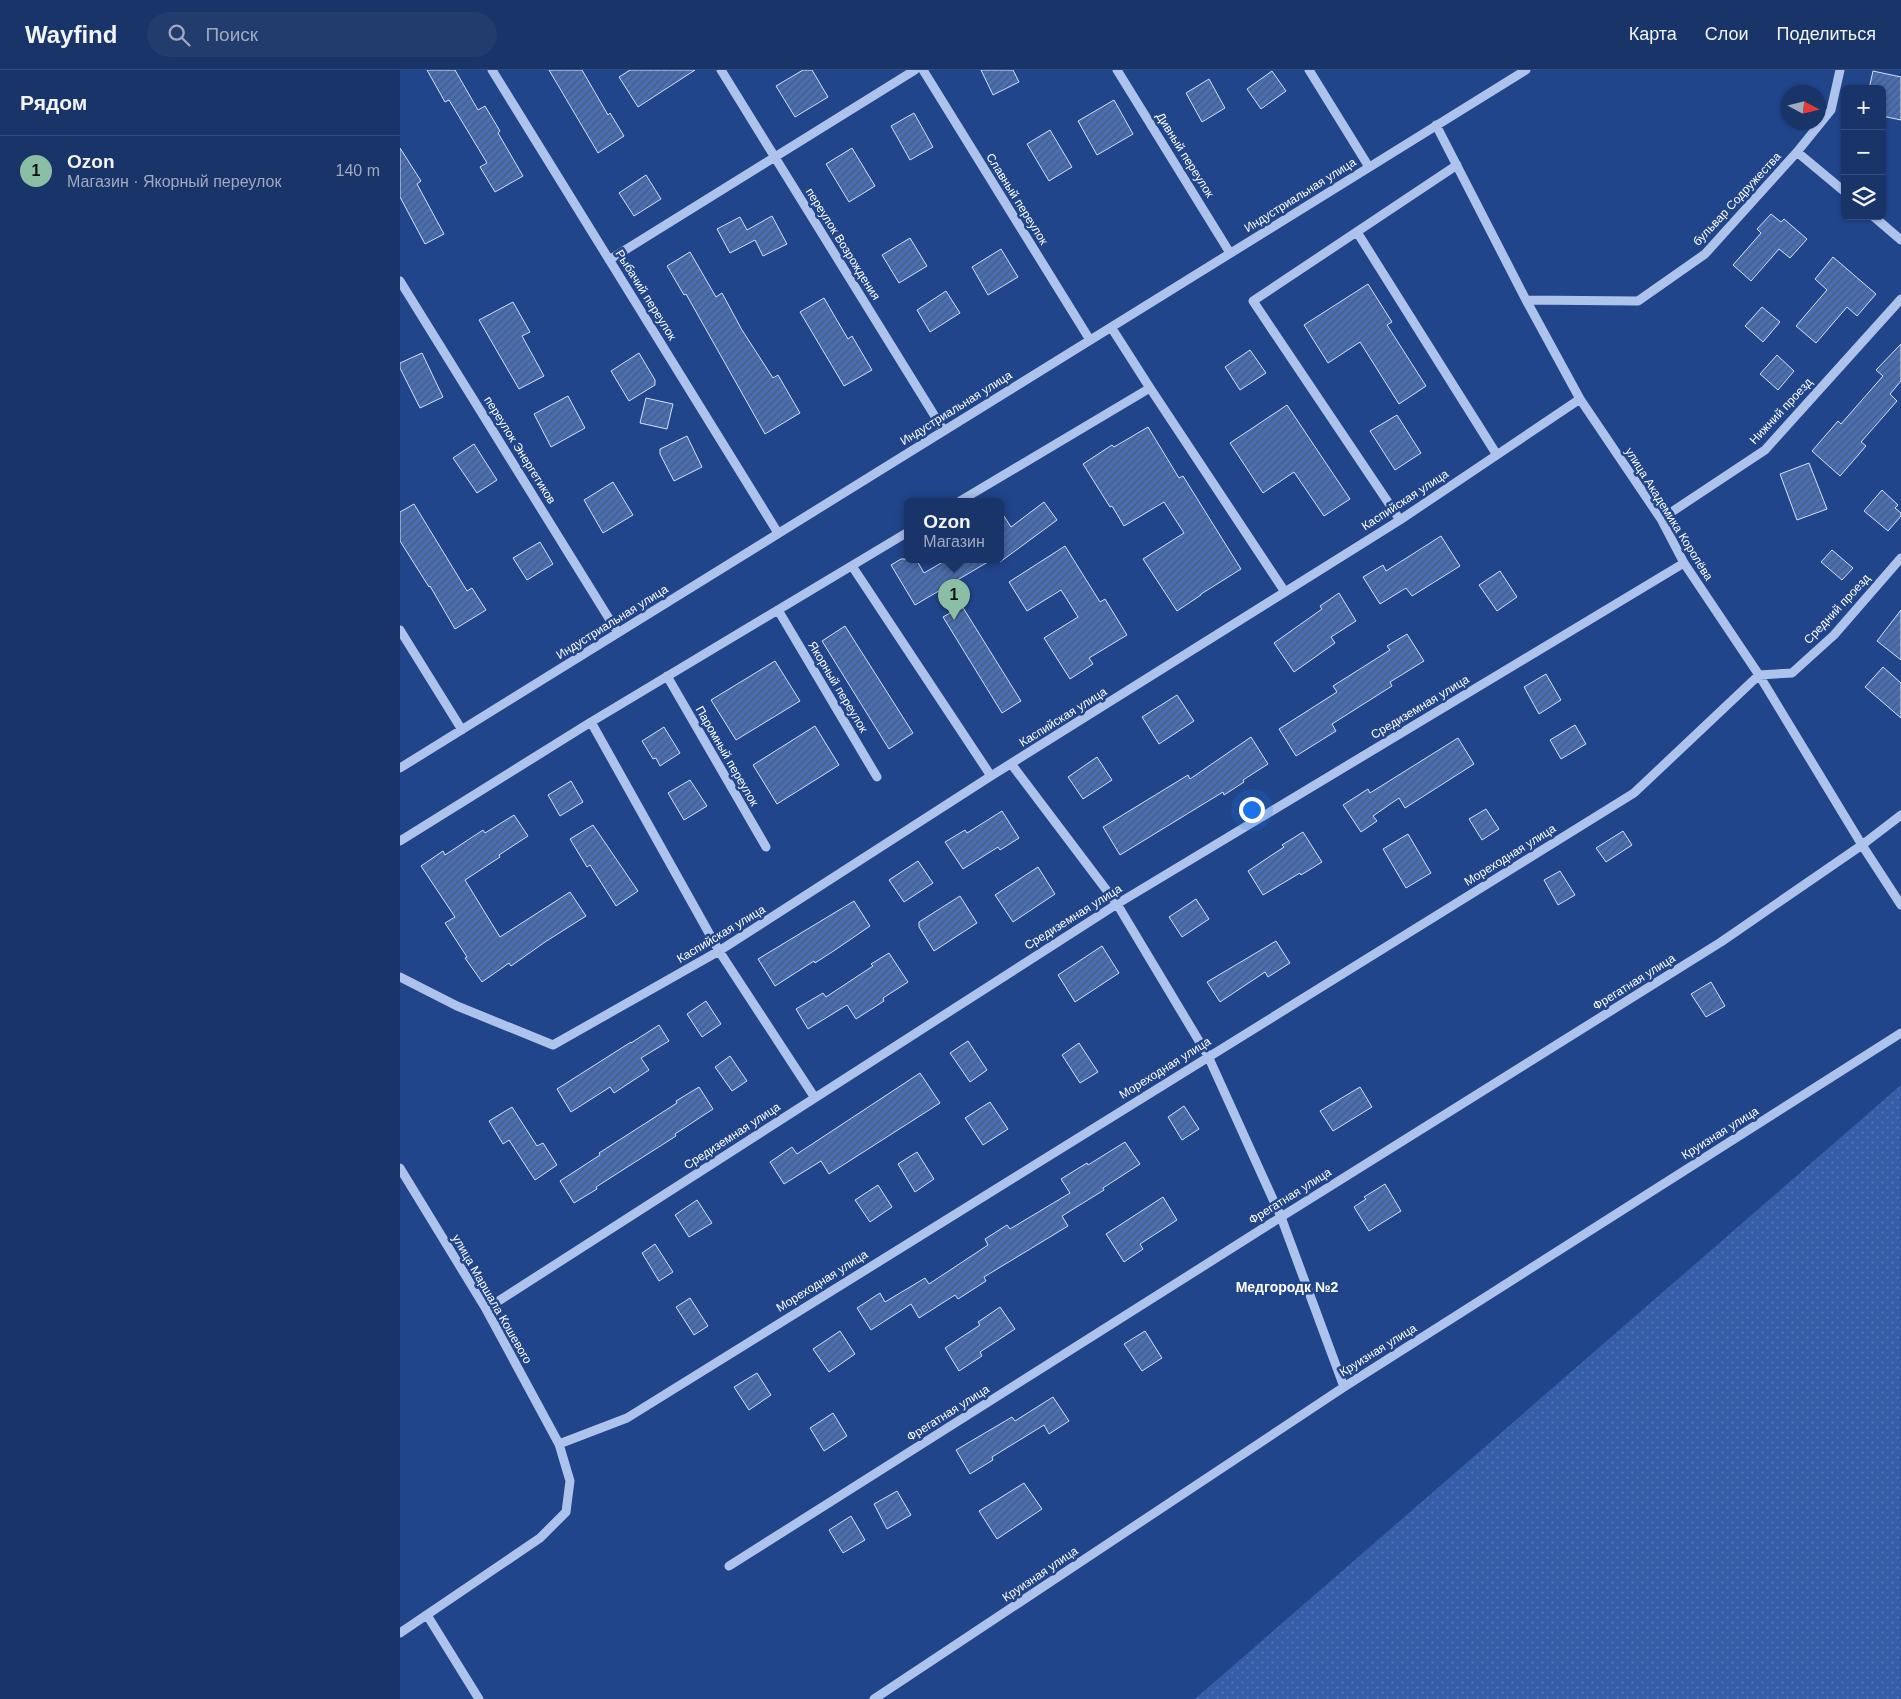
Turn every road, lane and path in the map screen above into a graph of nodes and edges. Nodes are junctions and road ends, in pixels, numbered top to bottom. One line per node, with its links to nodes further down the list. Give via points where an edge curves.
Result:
1 (492, 70): 19 (street, Рыбачий переулок)
2 (721, 70): 11 (street, переулок Возрождения)
3 (915, 70): 11 (street)
4 (923, 70): 24 (street, Славный переулок)
5 (1118, 70): 18 (street, Дивный переулок)
6 (1309, 70): 13 (street)
7 (1840, 70): 10 (street, бульвар Содружества, via 1831,110)
8 (1523, 71): 9 (street, Индустриальная улица)
9 (1436, 124): 12 (street, улица Академика Королёва); 13 (street, Индустриальная улица)
10 (1797, 152): 14 (street, бульвар Содружества); 22 (street, бульвар Содружества, via 1705,254 1638,301)
11 (775, 157): 19 (street); 27 (street, переулок Возрождения)
12 (1457, 166): 16 (street); 22 (street, улица Академика Королёва)
13 (1369, 167): 18 (street, Индустриальная улица)
14 (1841, 189)
15 (1878, 220): 17 (street)
16 (1357, 232): 28 (street); 31 (street, via 1253,301)
17 (1901, 240)
18 (1230, 253): 23 (street, Индустриальная улица)
19 (610, 260): 32 (street, Рыбачий переулок)
20 (400, 281): 40 (street, переулок Энергетиков)
21 (1901, 299): 30 (street, Нижний проезд, via 1765,450)
22 (1526, 300): 26 (street, улица Академика Королёва)
23 (1111, 327): 24 (street, Индустриальная улица); 25 (street)
24 (1090, 340): 27 (street, Индустриальная улица)
25 (1150, 388): 29 (street); 37 (street)
26 (1580, 399): 28 (street, Каспийская улица); 30 (street, улица Академика Королёва)
27 (944, 431): 32 (street, Индустриальная улица)
28 (1496, 455): 31 (street, Каспийская улица)
29 (965, 498)
30 (1661, 519): 35 (street, улица Академика Королёва)
31 (1400, 520): 37 (street, Каспийская улица)
32 (778, 533): 40 (street, Индустриальная улица)
33 (904, 534): 36 (street)
34 (1901, 558): 41 (street, Средний проезд, via 1834,635 1792,673)
35 (1684, 563): 41 (street, улица Академика Королёва); 53 (street, Средиземная улица)
36 (852, 566): 38 (street); 47 (street)
37 (1285, 592): 45 (street, Каспийская улица)
38 (778, 610): 42 (street); 48 (street, Якорный переулок)
39 (400, 630): 44 (street)
40 (618, 633): 44 (street, Индустриальная улица)
41 (1759, 675): 51 (street, улица Академика Королёва); 58 (street, Мореходная улица, via 1634,793)
42 (666, 676): 43 (street); 52 (street, Паромный переулок)
43 (591, 722): 50 (street); 55 (street)
44 (462, 730): 46 (street, Индустриальная улица)
45 (1012, 764): 47 (street, Каспийская улица); 53 (street)
46 (400, 768)
47 (991, 776): 55 (street, Каспийская улица)
48 (877, 777)
49 (1901, 815): 51 (street, Фрегатная улица)
50 (400, 841)
51 (1862, 845): 54 (street, улица Академика Королёва); 61 (street, Фрегатная улица, via 1721,942)
52 (766, 847)
53 (1117, 904): 58 (street); 59 (street, Средиземная улица)
54 (1901, 905)
55 (719, 951): 56 (street, Каспийская улица, via 553,1045 457,1006); 59 (street)
56 (400, 977)
57 (1901, 1033): 63 (street, Круизная улица)
58 (1208, 1056): 61 (street); 64 (street, Мореходная улица, via 627,1418)
59 (815, 1098): 62 (street, Средиземная улица)
60 (400, 1168): 62 (street, улица Маршала Кошевого)
61 (1281, 1217): 63 (street); 65 (street, Фрегатная улица)
62 (486, 1309): 64 (street, улица Маршала Кошевого)
63 (1344, 1386): 69 (street, Круизная улица)
64 (559, 1444): 66 (street, улица Маршала Кошевого, via 570,1482 566,1512 540,1538)
65 (730, 1566)
66 (428, 1615): 67 (street, улица Маршала Кошевого); 68 (street)
67 (400, 1633)
68 (479, 1699)
69 (874, 1699)

